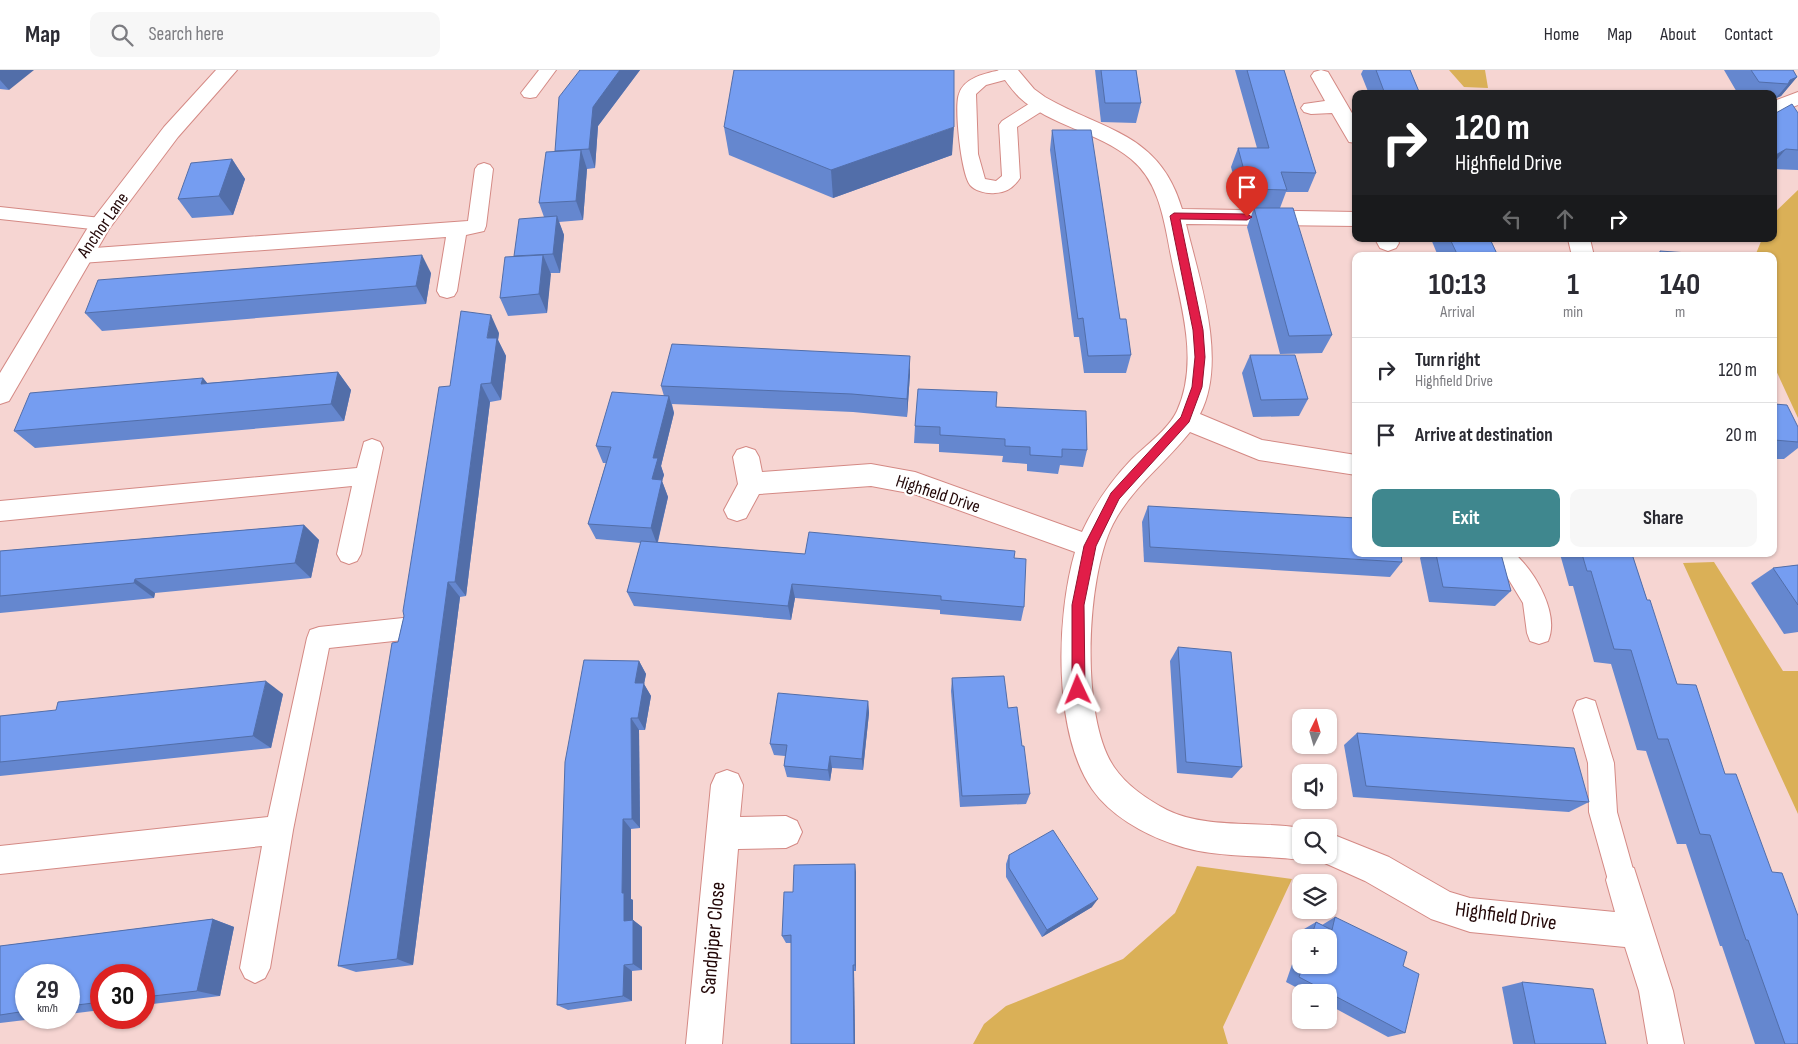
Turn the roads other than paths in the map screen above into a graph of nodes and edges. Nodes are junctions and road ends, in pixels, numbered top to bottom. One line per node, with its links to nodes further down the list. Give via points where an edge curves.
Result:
1 (227, 70): 16 (street, Anchor Lane, via 171,132)
2 (548, 70): 5 (lane)
3 (1009, 72): 7 (street, via 1022,90); 7 (lane, via 974,84 967,94 970,169 977,182 986,187 996,187 1003,186 1011,178 1008,126)
4 (1321, 76): 8 (street)
5 (530, 93)
6 (1798, 98): 9 (street)
7 (1041, 104): 14 (street, via 1104,131 1143,156 1158,175)
8 (1339, 106): 10 (street); 11 (street)
9 (1777, 107)
10 (1311, 108)
11 (1352, 130)
12 (484, 169): 17 (lane, via 477,226)
13 (0, 213): 16 (lane)
14 (1174, 216): 15 (street); 21 (street, via 1198,330 1200,357 1197,387)
15 (1352, 219)
16 (101, 224): 18 (street, Anchor Lane)
17 (457, 230): 18 (lane); 19 (lane)
18 (81, 256): 20 (street, Anchor Lane)
19 (447, 291)
20 (0, 394)
21 (1186, 419): 24 (street, via 1259,450); 29 (street, via 1115,496)
22 (372, 448): 25 (lane)
23 (746, 457): 26 (street)
24 (1352, 464)
25 (365, 476): 28 (lane); 30 (lane)
26 (751, 484): 27 (street); 29 (street, Highfield Drive, via 871,475 915,483)
27 (737, 510)
28 (0, 511)
29 (1090, 546): 39 (street, via 1078,605 1079,708 1086,744 1102,776 1129,805 1158,822 1193,835)
30 (349, 554)
31 (1502, 557): 33 (lane, via 1514,568 1535,601)
32 (403, 629): 36 (lane, via 319,638)
33 (1539, 633)
34 (1586, 710): 42 (lane, via 1601,763 1602,812)
35 (727, 785): 37 (street, Sandpiper Close)
36 (279, 830): 41 (lane); 44 (lane)
37 (723, 832): 38 (street); 45 (street, Sandpiper Close)
38 (786, 832)
39 (1292, 843)
40 (1337, 852): 43 (street, Highfield Drive, via 1377,869 1443,907 1470,915)
41 (0, 860)
42 (1622, 880): 43 (street)
43 (1638, 931): 46 (street, via 1656,991)
44 (255, 968)
45 (704, 1044)
46 (1666, 1044)

